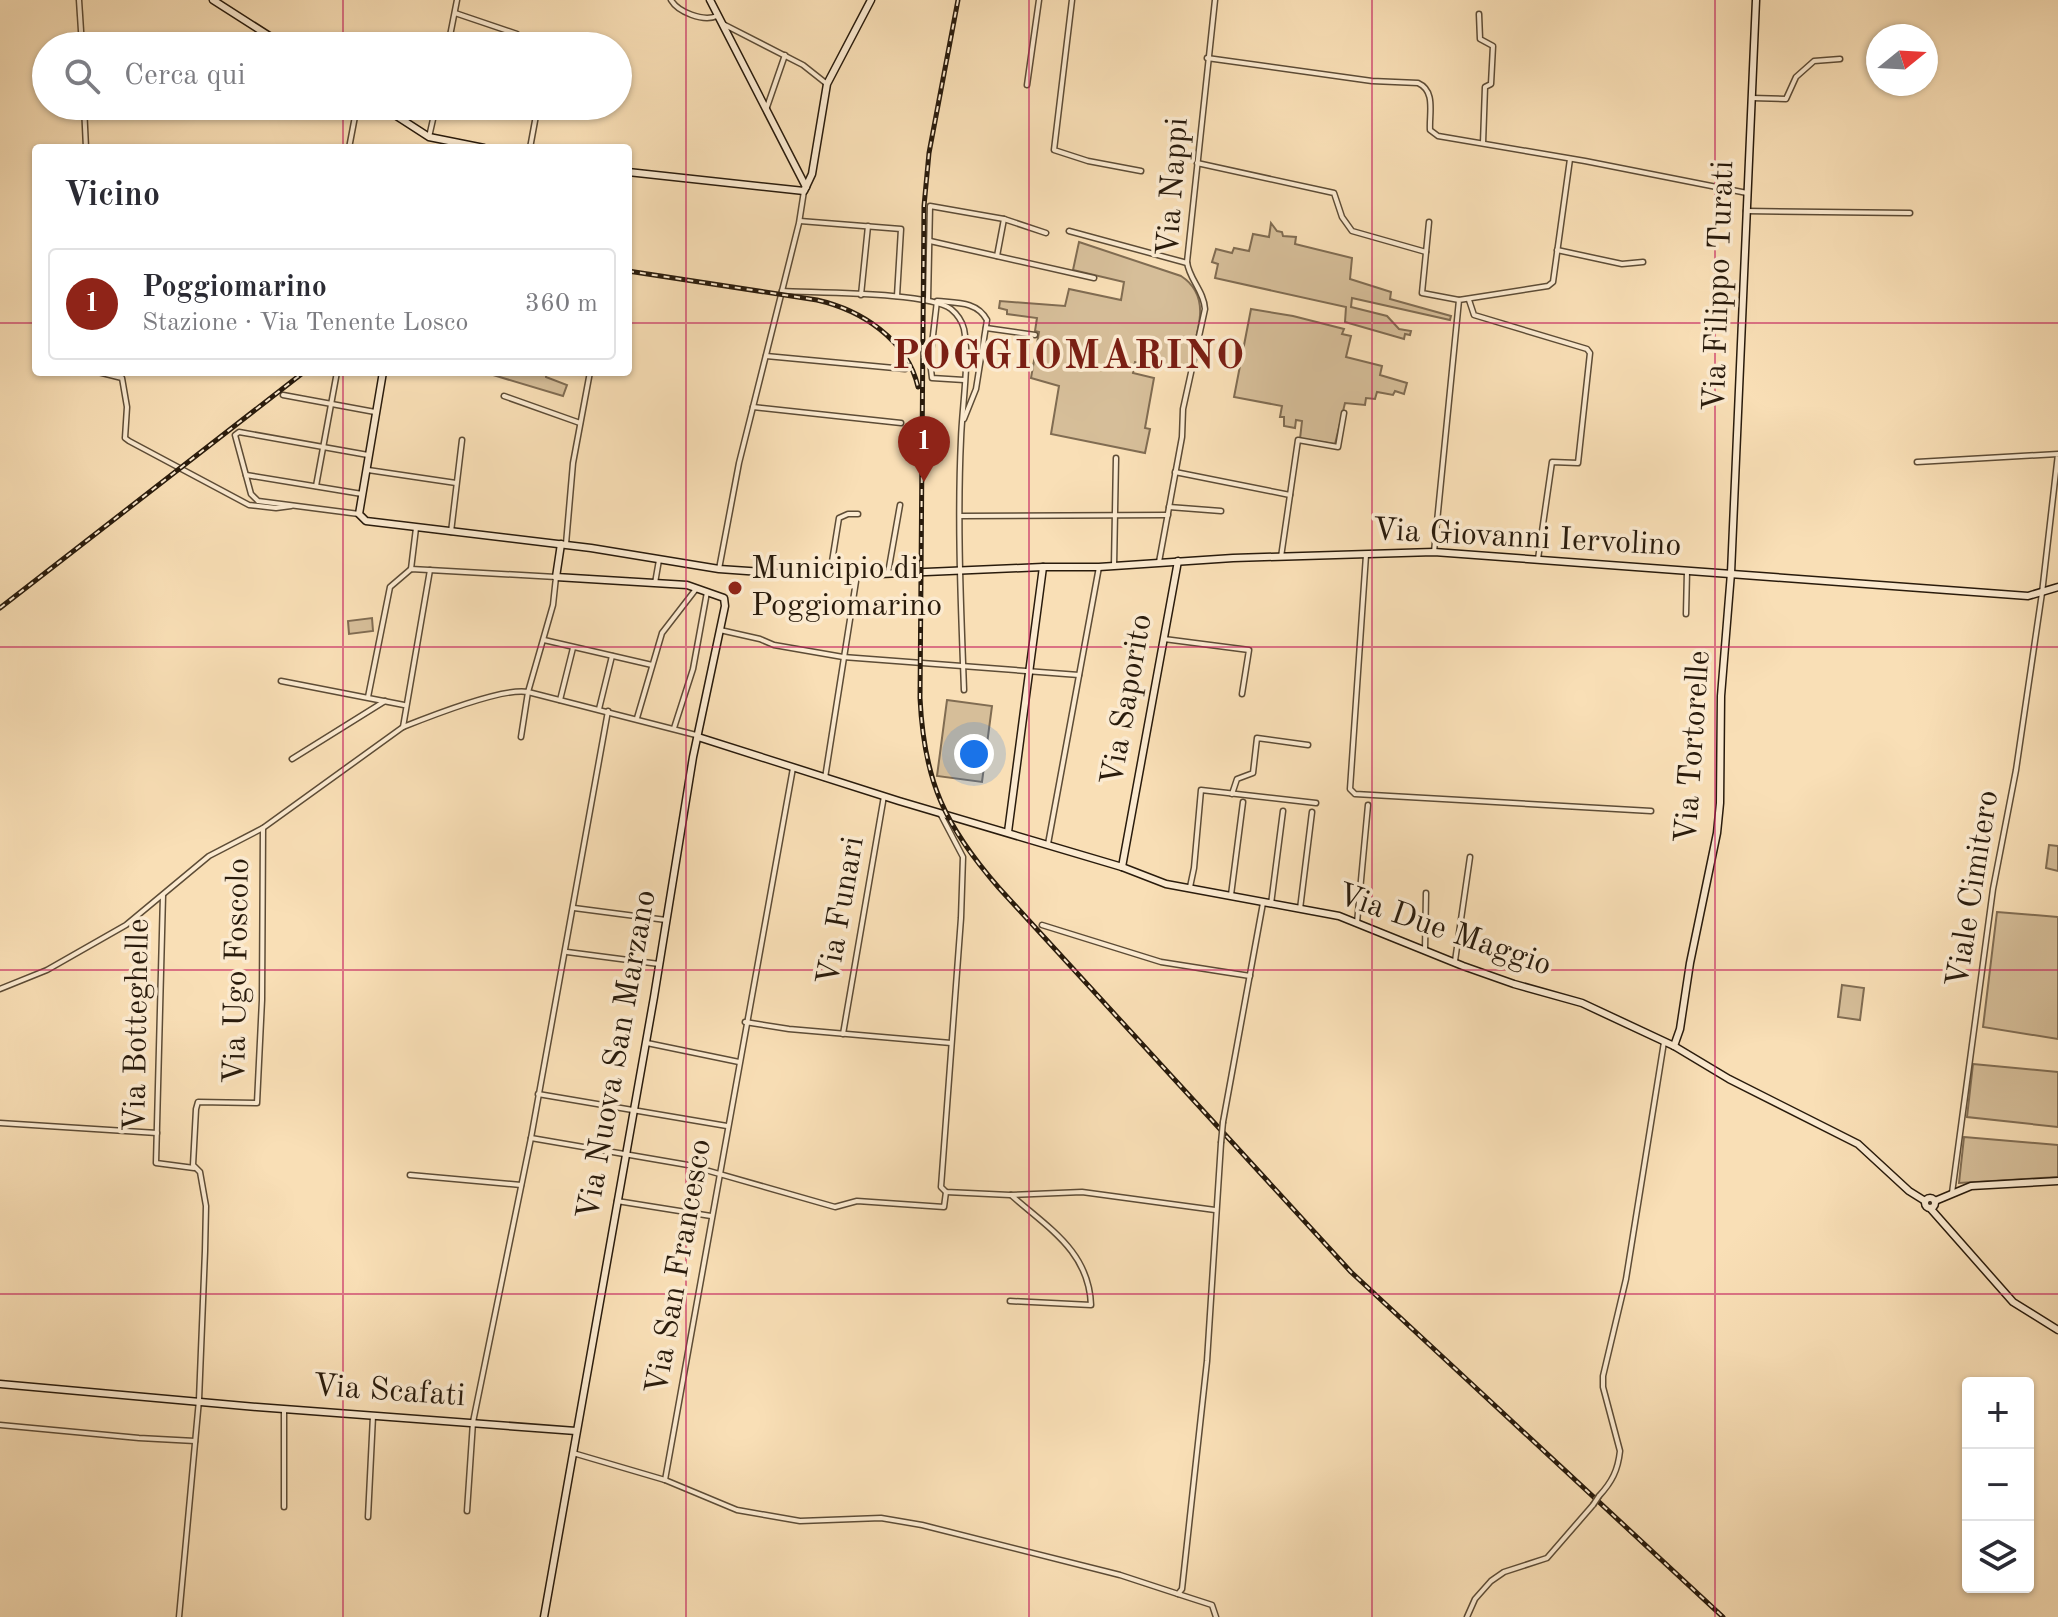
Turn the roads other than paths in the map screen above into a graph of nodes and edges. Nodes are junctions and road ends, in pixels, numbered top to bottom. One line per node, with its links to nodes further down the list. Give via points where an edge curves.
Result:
1 (79, 0): 15 (street)
2 (213, 0): 16 (main road)
3 (457, 0): 11 (street)
4 (671, 0): 13 (street, via 683,11 707,19)
5 (710, 0): 13 (main road)
6 (871, 0): 22 (main road)
7 (1039, 0): 23 (street)
8 (1072, 0): 40 (street, via 1054,150)
9 (1215, 0): 20 (street, Via Nappi)
10 (1756, 0): 24 (main road, Via Filippo Turati)
11 (455, 13): 17 (street); 18 (street)
12 (1479, 14): 32 (street, via 1480,39 1493,46)
13 (717, 16): 14 (main road)
14 (721, 23): 19 (street); 25 (main road)
15 (81, 32)
16 (263, 32)
17 (451, 32)
18 (511, 32)
19 (785, 55): 22 (street); 25 (street)
20 (1207, 58): 32 (street, via 1418,83 1429,93 1431,133); 39 (street, Via Nappi)
21 (1840, 59): 24 (street, via 1814,61 1796,77 1786,99)
22 (827, 84): 42 (main road, via 812,174)
23 (1027, 85)
24 (1752, 98): 43 (main road, Via Filippo Turati)
25 (766, 109): 42 (main road)
26 (85, 120): 33 (street)
27 (354, 120): 34 (street)
28 (403, 120): 31 (main road)
29 (433, 120): 31 (street)
30 (535, 120): 37 (street)
31 (429, 137): 35 (main road); 36 (main road)
32 (1483, 143): 38 (street)
33 (86, 144)
34 (350, 144)
35 (428, 144)
36 (464, 144)
37 (531, 144)
38 (1571, 158): 43 (street); 53 (street)
39 (1197, 163): 54 (street, via 1334,193 1352,231); 57 (street, Via Nappi)
40 (1141, 171)
41 (632, 172): 42 (main road)
42 (805, 186): 47 (street)
43 (1747, 193): 44 (main road, Via Filippo Turati)
44 (1746, 211): 45 (street); 124 (main road, Via Filippo Turati)
45 (1910, 213)
46 (1004, 219): 51 (street); 52 (street, via 930,206); 55 (street)
47 (800, 221): 49 (street); 59 (street)
48 (1429, 222): 54 (street)
49 (868, 226): 60 (street); 61 (street, via 901,229)
50 (1069, 231): 57 (street)
51 (1046, 233)
52 (930, 241): 55 (street); 62 (street)
53 (1557, 250): 56 (street, via 1622,264); 64 (street, via 1551,284)
54 (1426, 252): 63 (street, via 1422,293)
55 (997, 256): 58 (street)
56 (1643, 262)
57 (1187, 263): 90 (street, Via Nappi, via 1205,309)
58 (1094, 278)
59 (782, 291): 60 (street); 68 (street)
60 (861, 295): 61 (street)
61 (897, 296): 62 (street)
62 (928, 300): 65 (street)
63 (1459, 300): 64 (street); 108 (street)
64 (1469, 300): 113 (street, via 1474,315 1590,353 1578,463 1552,462)
65 (937, 301): 66 (street, via 977,308 986,316); 74 (street, via 961,321); 74 (street, via 932,378)
66 (986, 328): 67 (street); 81 (street, via 976,389)
67 (1035, 335)
68 (766, 356): 69 (street); 78 (street)
69 (905, 369)
70 (114, 376): 96 (street, via 122,378 129,441 249,505)
71 (336, 376): 77 (street)
72 (382, 376): 79 (main road)
73 (589, 376): 82 (street)
74 (964, 380): 81 (street)
75 (283, 395): 77 (street)
76 (504, 396): 82 (street)
77 (330, 404): 79 (street); 85 (street)
78 (752, 407): 83 (street); 119 (street)
79 (375, 412): 86 (main road)
80 (1344, 413): 95 (street, via 1338,447 1298,440)
81 (963, 422): 104 (street)
82 (580, 423): 107 (street)
83 (901, 423)
84 (462, 440): 92 (street)
85 (323, 448): 86 (street); 91 (street, via 239,432 235,435); 93 (street)
86 (368, 455): 89 (main road)
87 (1116, 458): 102 (street)
88 (1917, 462): 132 (street, Viale Cimitero, via 2058,454)
89 (366, 470): 92 (street); 94 (main road)
90 (1175, 472): 95 (street); 98 (street, Via Nappi)
91 (246, 475): 93 (street); 96 (street, via 258,501)
92 (456, 483): 106 (street)
93 (316, 486): 94 (street)
94 (362, 494): 100 (main road)
95 (1290, 495): 110 (street)
96 (294, 505): 100 (street)
97 (900, 505): 123 (street)
98 (1169, 507): 99 (street); 103 (street, Via Nappi)
99 (1221, 511)
100 (359, 514): 105 (main road, via 366,521)
101 (858, 514): 125 (street, via 839,518)
102 (1117, 514): 103 (street); 104 (street); 115 (street)
103 (1168, 515): 114 (street, Via Nappi)
104 (960, 516): 121 (street)
105 (416, 527): 106 (main road); 118 (street)
106 (451, 532): 107 (main road)
107 (564, 544): 111 (main road); 127 (main road)
108 (1434, 552): 109 (main road, Via Giovanni Iervolino); 113 (main road, Via Giovanni Iervolino)
109 (1366, 555): 110 (main road, Via Giovanni Iervolino); 169 (street, via 1350,789 1355,794)
110 (1281, 557): 112 (main road, Via Giovanni Iervolino)
111 (660, 558): 119 (main road); 128 (street)
112 (1178, 561): 114 (main road); 135 (main road, Via Saporito)
113 (1538, 561): 122 (main road, Via Giovanni Iervolino)
114 (1159, 562): 115 (main road)
115 (1114, 566): 117 (main road)
116 (1043, 567): 117 (main road); 121 (main road); 142 (main road)
117 (1099, 567): 143 (street)
118 (411, 569): 120 (street); 148 (street, via 390,587)
119 (719, 569): 125 (main road)
120 (430, 570): 127 (street); 151 (street)
121 (959, 571): 123 (main road); 141 (street)
122 (1687, 571): 124 (main road, Via Giovanni Iervolino); 133 (street)
123 (888, 573): 126 (main road)
124 (1731, 573): 132 (main road, Via Giovanni Iervolino); 198 (main road, Via Tortorelle, via 1717,833)
125 (830, 574): 126 (main road)
126 (857, 575): 139 (street)
127 (556, 577): 128 (main road, Via Nuova San Marzano); 136 (street)
128 (655, 583): 130 (main road, Via Nuova San Marzano)
129 (2058, 587): 132 (main road, Via Giovanni Iervolino)
130 (696, 588): 131 (main road, Via Nuova San Marzano); 140 (street, via 662,633)
131 (707, 592): 134 (main road, Via Nuova San Marzano, via 724,598); 156 (street, via 693,669)
132 (2042, 593): 213 (street, Viale Cimitero, via 1993,889)
133 (1686, 614)
134 (720, 630): 139 (street); 158 (main road, Via Nuova San Marzano)
135 (1164, 639): 147 (street, via 1249,650); 176 (main road, Via Saporito)
136 (544, 640): 137 (street); 146 (street)
137 (573, 647): 138 (street); 149 (street)
138 (612, 656): 140 (street); 152 (street)
139 (843, 657): 141 (street); 162 (street)
140 (652, 665): 154 (street)
141 (963, 667): 142 (street); 145 (street)
142 (1029, 670): 143 (street); 173 (main road)
143 (1079, 675): 174 (street)
144 (281, 681): 148 (street)
145 (964, 690)
146 (528, 692): 149 (street); 155 (street, Via Ugo Foscolo, via 489,698); 157 (street)
147 (1242, 694)
148 (368, 697): 150 (street)
149 (560, 700): 152 (street)
150 (385, 701): 151 (street); 160 (street)
151 (405, 705): 155 (street)
152 (599, 709): 153 (street)
153 (608, 711): 154 (street); 182 (street)
154 (637, 718): 156 (street)
155 (403, 727): 172 (street, Via Ugo Foscolo)
156 (674, 728): 158 (street)
157 (521, 737)
158 (698, 737): 161 (main road, Via Due Maggio); 184 (main road, Via Nuova San Marzano)
159 (1308, 745): 163 (street, via 1257,738 1253,773 1237,779)
160 (292, 759)
161 (793, 768): 162 (main road, Via Due Maggio); 193 (street)
162 (825, 778): 164 (main road, Via Due Maggio)
163 (1232, 794): 166 (street); 177 (street, via 1201,790)
164 (884, 796): 171 (main road, Via Due Maggio); 194 (street, Via Funari)
165 (1243, 802): 180 (street)
166 (1316, 803)
167 (1368, 805): 185 (street)
168 (1283, 811): 181 (street)
169 (1651, 811)
170 (1312, 812): 183 (street)
171 (940, 813): 173 (main road, Via Due Maggio); 197 (street, via 963,857)
172 (263, 828): 179 (street, via 209,856); 207 (street, Via Ugo Foscolo, via 257,1103 198,1102)
173 (1008, 832): 174 (main road, Via Due Maggio)
174 (1048, 845): 176 (main road, Via Due Maggio)
175 (1470, 857): 189 (street)
176 (1122, 867): 177 (main road, Via Due Maggio)
177 (1189, 889): 180 (main road, Via Due Maggio)
178 (1426, 893): 187 (street)
179 (163, 895): 192 (street, via 126,925 47,970); 204 (street, Via Botteghelle)
180 (1231, 897): 181 (main road, Via Due Maggio)
181 (1267, 904): 183 (main road, Via Due Maggio); 191 (street)
182 (574, 908): 184 (street); 188 (street)
183 (1300, 910): 185 (main road, Via Due Maggio)
184 (666, 920): 190 (main road, Via Nuova San Marzano)
185 (1357, 923): 187 (main road, Via Due Maggio)
186 (1042, 925): 191 (street, via 1161,962)
187 (1425, 950): 189 (main road, Via Due Maggio)
188 (566, 951): 190 (street); 200 (street)
189 (1455, 963): 196 (main road, Via Due Maggio, via 1582,1003)
190 (659, 964): 195 (main road, Via Nuova San Marzano)
191 (1250, 976): 217 (street, bridge, via 1223,1122)
192 (0, 989)
193 (745, 1022): 194 (street); 199 (street, Via San Francesco)
194 (843, 1034): 197 (street)
195 (646, 1042): 199 (street); 201 (main road, Via Nuova San Marzano)
196 (1664, 1042): 198 (main road, Via Due Maggio); 238 (street, bridge, via 1626,1279 1603,1376 1619,1460 1611,1483 1547,1558 1491,1581)
197 (951, 1043): 212 (street, via 941,1187)
198 (1674, 1046): 216 (main road, Via Due Maggio, via 1858,1144 1909,1191)
199 (739, 1062): 203 (street, Via San Francesco)
200 (538, 1094): 201 (street); 205 (street)
201 (634, 1109): 203 (street); 206 (main road, Via Nuova San Marzano)
202 (0, 1123): 204 (street)
203 (727, 1126): 208 (street, Via San Francesco)
204 (157, 1133): 207 (street, Via Botteghelle, via 156,1163)
205 (531, 1138): 206 (street); 211 (street)
206 (626, 1154): 208 (street); 215 (main road, Via Nuova San Marzano)
207 (196, 1169): 222 (street, Via Ugo Foscolo, via 206,1206)
208 (718, 1173): 212 (street, via 835,1207 857,1201 944,1207); 218 (street, Via San Francesco)
209 (410, 1175): 211 (street)
210 (2058, 1181): 213 (main road, via 1971,1186)
211 (521, 1185): 225 (street)
212 (946, 1192): 214 (street)
213 (1952, 1193): 216 (main road)
214 (1010, 1195): 217 (street, via 1082,1192); 219 (street, via 1083,1267 1091,1305)
215 (617, 1201): 218 (street); 227 (main road, Via Nuova San Marzano)
216 (1930, 1203): 220 (main road, Via Due Maggio, via 2013,1302)
217 (1216, 1210): 234 (street, via 1201,1419)
218 (711, 1216): 230 (street, Via San Francesco)
219 (1010, 1301)
220 (2055, 1328)
221 (0, 1384): 222 (main road, Via Scafati)
222 (199, 1400): 223 (main road, Via Scafati); 228 (street, Via Ugo Foscolo)
223 (284, 1409): 224 (main road, Via Scafati); 231 (street)
224 (373, 1416): 225 (main road, Via Scafati); 233 (street)
225 (473, 1422): 227 (main road, Via Scafati); 232 (street)
226 (0, 1424): 228 (street)
227 (576, 1431): 229 (main road, Via Nuova San Marzano)
228 (195, 1441): 235 (street, Via Ugo Foscolo)
229 (573, 1453): 230 (street); 236 (main road, Via Nuova San Marzano)
230 (665, 1480): 234 (street, via 737,1510 800,1521 881,1518 922,1525)
231 (284, 1507)
232 (467, 1511)
233 (368, 1517)
234 (1178, 1594): 237 (street, via 1209,1603)
235 (179, 1617)
236 (544, 1617)
237 (1216, 1617)
238 (1467, 1617)

